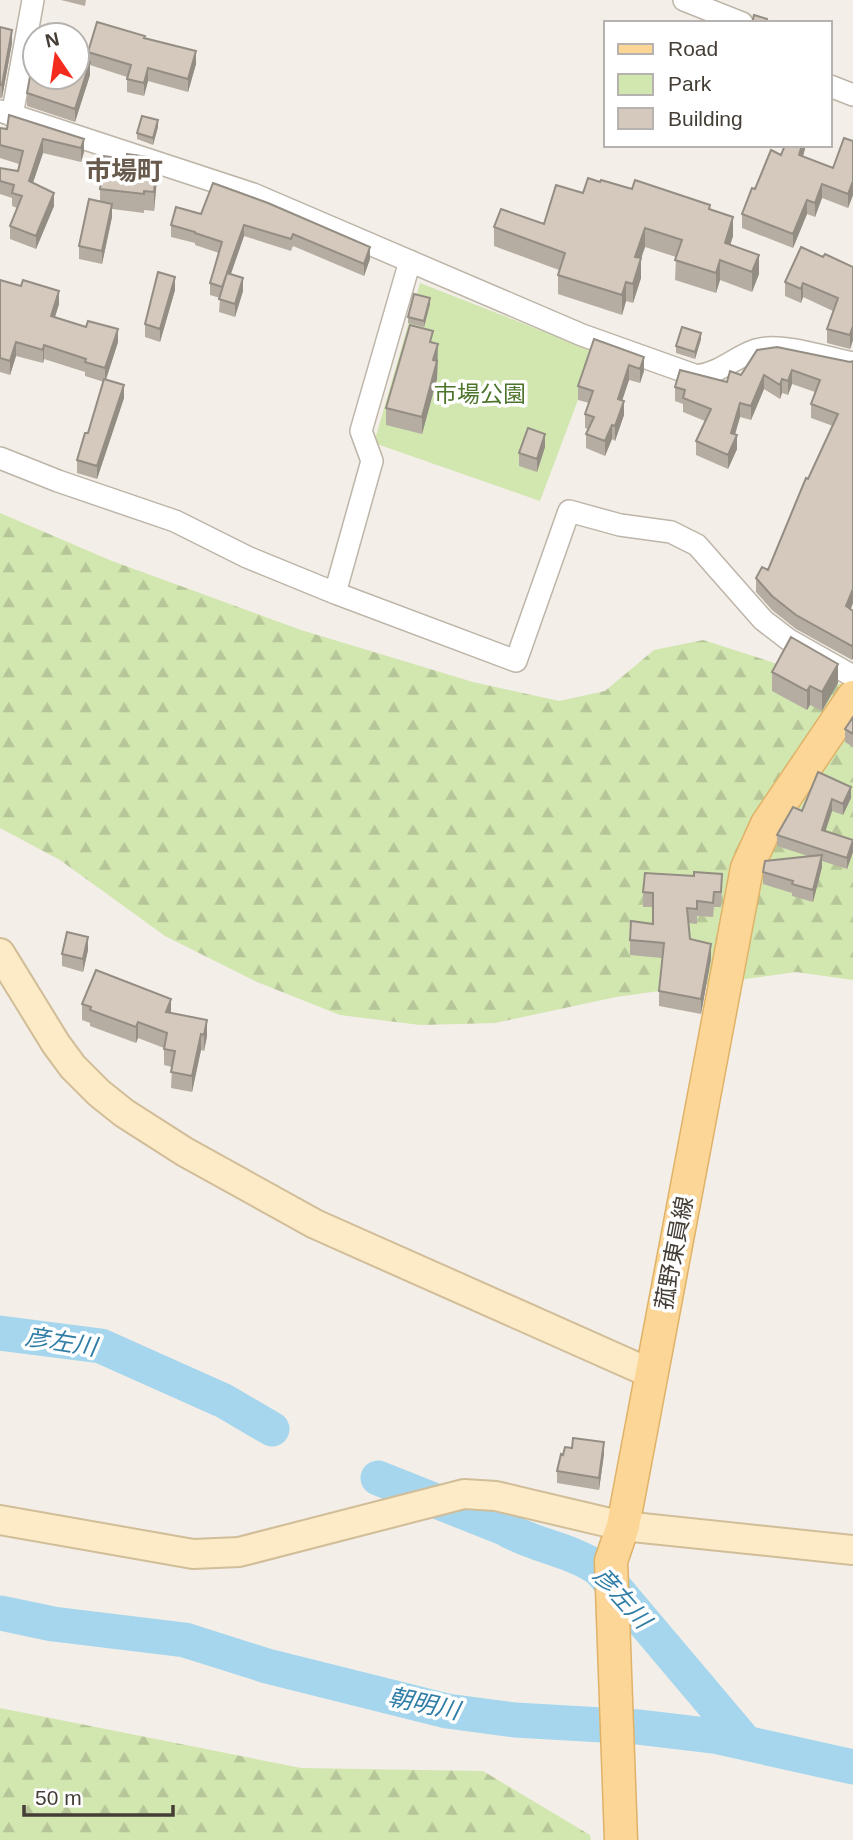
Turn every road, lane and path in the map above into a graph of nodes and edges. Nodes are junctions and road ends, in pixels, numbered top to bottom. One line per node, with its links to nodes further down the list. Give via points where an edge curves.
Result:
1 (33, 0): 6 (street)
2 (684, 0): 3 (street)
3 (737, 21)
4 (832, 87): 5 (street)
5 (853, 95)
6 (6, 114): 7 (street, via 253,194)
7 (410, 261): 8 (street, via 582,335 697,376 768,347); 10 (street, via 361,431 372,461)
8 (853, 363)
9 (0, 458): 10 (street, via 176,521 247,557)
10 (335, 593): 11 (street, via 516,661 569,511 671,532 696,545 764,620 789,640)
11 (853, 676)
12 (853, 697): 14 (main road, 菰野東員線, via 768,824 747,868)
13 (0, 953): 14 (street, via 73,1067 124,1114 314,1224)
14 (650, 1373): 16 (main road, 菰野東員線)
15 (0, 1520): 16 (street, via 193,1554 239,1552 464,1494 496,1496)
16 (623, 1526): 17 (street); 18 (main road, 菰野東員線, via 611,1561)
17 (853, 1550)
18 (621, 1840)

